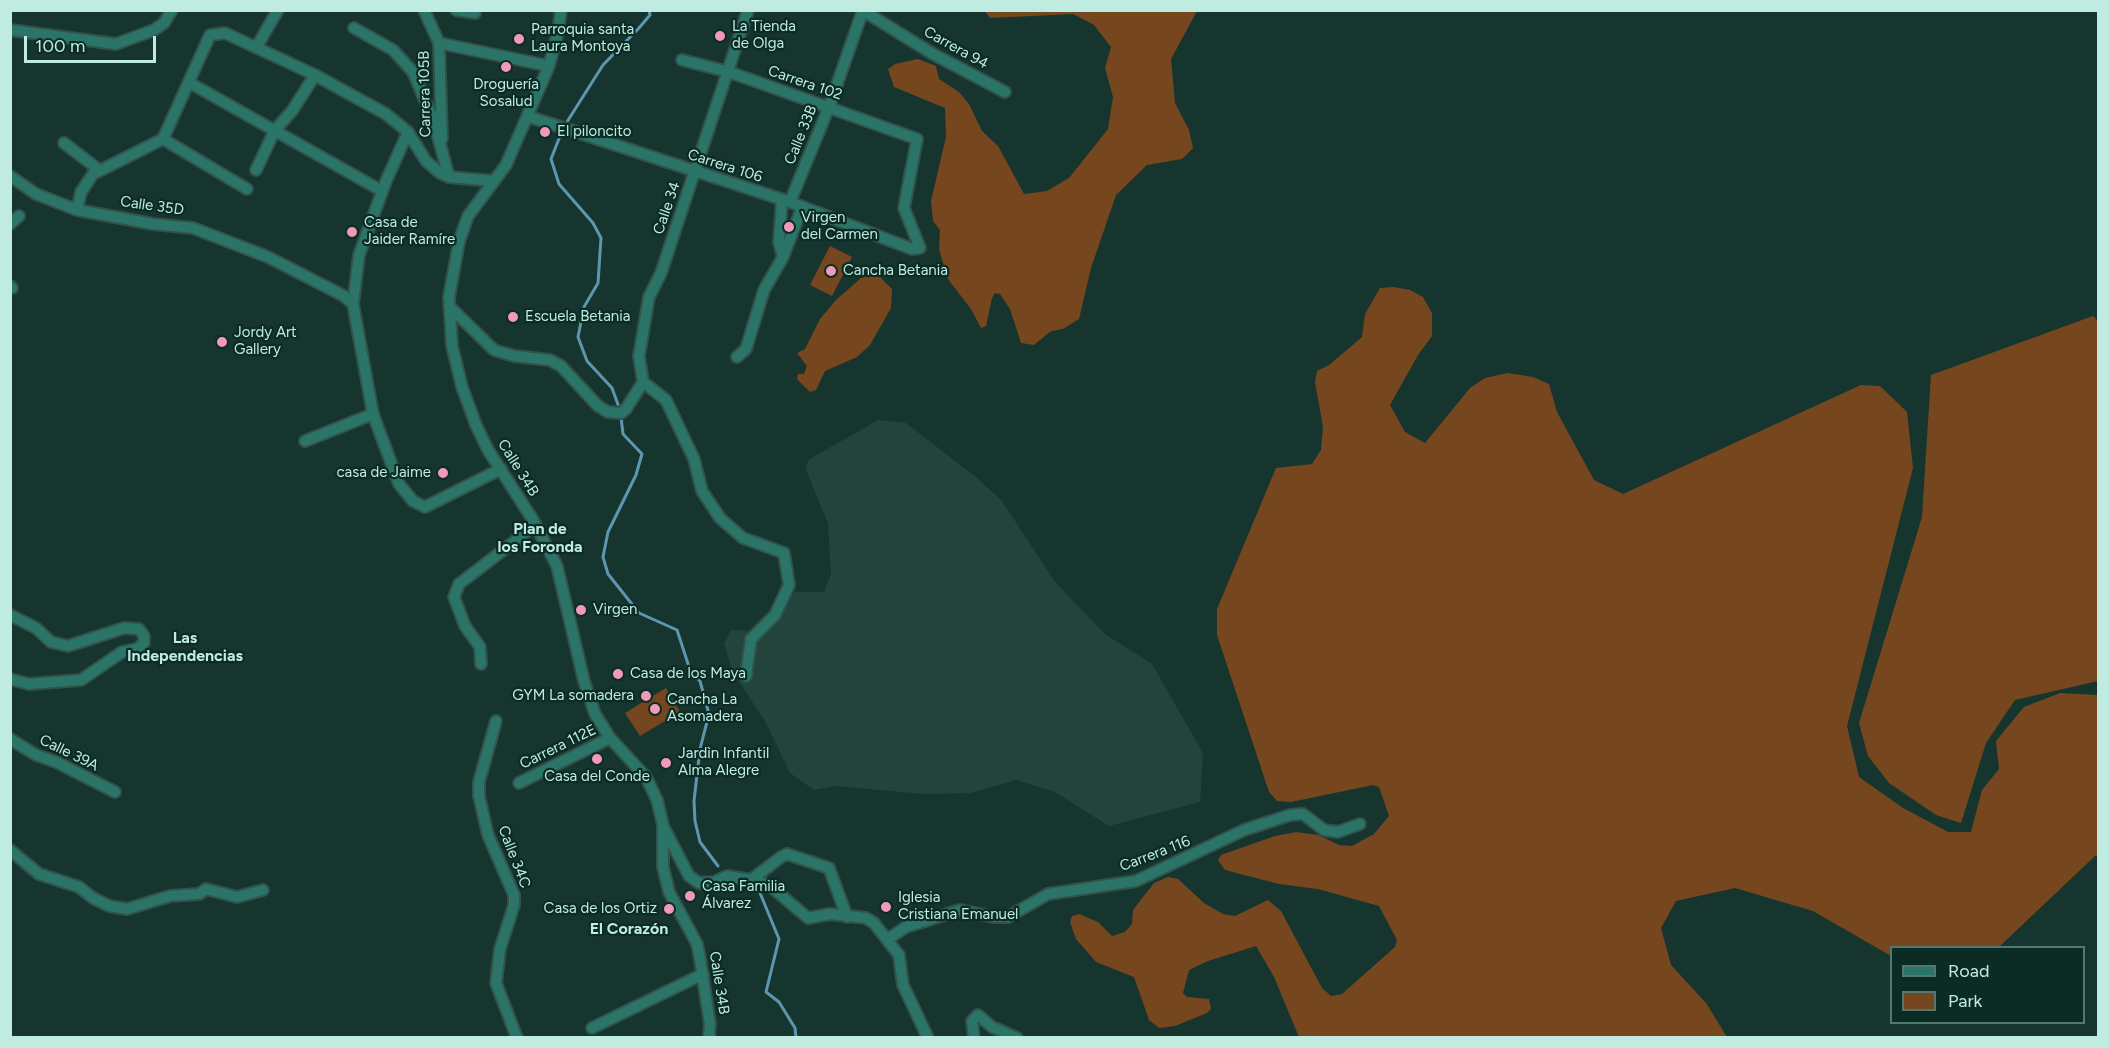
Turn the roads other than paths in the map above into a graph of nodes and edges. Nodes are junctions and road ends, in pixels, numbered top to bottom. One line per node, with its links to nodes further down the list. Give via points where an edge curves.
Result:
1 (172, 10): 10 (street, via 154,30 116,44)
2 (278, 10): 12 (street)
3 (424, 10): 11 (street, Carrera 105B)
4 (456, 10): 8 (street)
5 (561, 10): 14 (street, Calle 34B)
6 (748, 10): 15 (street, Calle 34)
7 (862, 11): 18 (street, Carrera 94); 19 (street, Calle 33B)
8 (475, 13)
9 (354, 28): 25 (street, via 393,50 406,63 419,82)
10 (10, 30)
11 (439, 43): 14 (street, Carrera 105B); 25 (street, Carrera 105B)
12 (257, 46): 16 (street); 17 (street, via 225,33 210,35)
13 (682, 60): 15 (street, Carrera 102)
14 (549, 66): 20 (street, Calle 34B)
15 (729, 72): 19 (street, Carrera 102); 28 (street, Calle 34)
16 (315, 75): 21 (street); 22 (street, via 386,114)
17 (190, 82): 21 (street); 23 (street)
18 (1005, 92)
19 (829, 107): 34 (street, Calle 33B); 37 (street, Carrera 102, via 917,139 904,208 921,244)
20 (527, 116): 28 (street, Carrera 106); 31 (street, Calle 34B, via 506,165)
21 (275, 130): 27 (street); 33 (street)
22 (408, 132): 30 (street, via 432,168); 33 (street)
23 (163, 139): 26 (street); 32 (street)
24 (64, 143): 26 (street)
25 (441, 145): 30 (street)
26 (99, 170): 36 (street, via 84,185)
27 (256, 170)
28 (694, 172): 34 (street, Carrera 106); 42 (street, Calle 34, via 661,273 649,297 639,356)
29 (10, 176): 36 (street, Calle 35D, via 36,194)
30 (449, 177): 31 (street)
31 (494, 181): 40 (street, Calle 34B, via 468,216 459,242)
32 (247, 189)
33 (382, 191): 39 (street, via 359,255)
34 (786, 201): 35 (street, Carrera 106); 38 (street, Calle 33B, via 779,242)
35 (802, 208): 37 (street, Carrera 106); 38 (street)
36 (77, 210): 39 (street, Calle 35D, via 193,228 268,257)
37 (912, 249)
38 (783, 257): 41 (street, via 764,290 746,349)
39 (352, 304): 43 (street)
40 (449, 306): 42 (street, via 494,350 550,360 561,366 608,412 621,413 626,409); 45 (street, Calle 34B, via 452,346 462,387 476,426)
41 (737, 357)
42 (643, 382): 49 (street, via 666,400 694,459 702,491 720,518 743,538 784,553 789,585 775,615 751,639)
43 (373, 414): 44 (street); 45 (street, via 399,484 413,501 425,507)
44 (305, 441)
45 (501, 469): 46 (street, Calle 34B)
46 (533, 520): 48 (street, via 526,532 459,584 454,597 465,626 480,647); 52 (street, Calle 34B, via 557,566 584,681 595,714)
47 (10, 615): 50 (street, via 36,628 51,642 68,646 124,628 139,629 144,643 122,652 81,680 29,684)
48 (482, 664)
49 (746, 676)
50 (10, 679)
51 (496, 721): 65 (street, Calle 34C, via 478,782 488,835 514,895 496,983)
52 (610, 738): 54 (street, Carrera 112E); 57 (street, Calle 34B, via 646,777)
53 (10, 740): 55 (street, Calle 39A)
54 (519, 783)
55 (114, 792)
56 (1360, 824): 62 (street, Carrera 116, via 1338,832 1324,830 1303,814 1290,815 1244,830 1136,881 1048,894 1008,917 960,910 906,927)
57 (663, 825): 59 (street, via 690,876 699,883 727,876); 63 (street, Calle 34B, via 663,867 669,892 697,944)
58 (11, 851): 60 (street, via 39,874 79,887 109,906 127,909 170,896 199,894 206,889 237,897)
59 (751, 880): 61 (street, via 769,885 808,918 830,914); 61 (street, via 787,854 829,868)
60 (263, 890)
61 (847, 917): 62 (street, via 866,918)
62 (888, 939): 67 (street, via 899,955 903,985)
63 (703, 974): 64 (street); 66 (street, Calle 34B)
64 (592, 1028)
65 (518, 1038)
66 (709, 1038)
67 (928, 1038)
68 (974, 1038): 69 (street, via 972,1021 978,1015 992,1028)
69 (1017, 1038)

